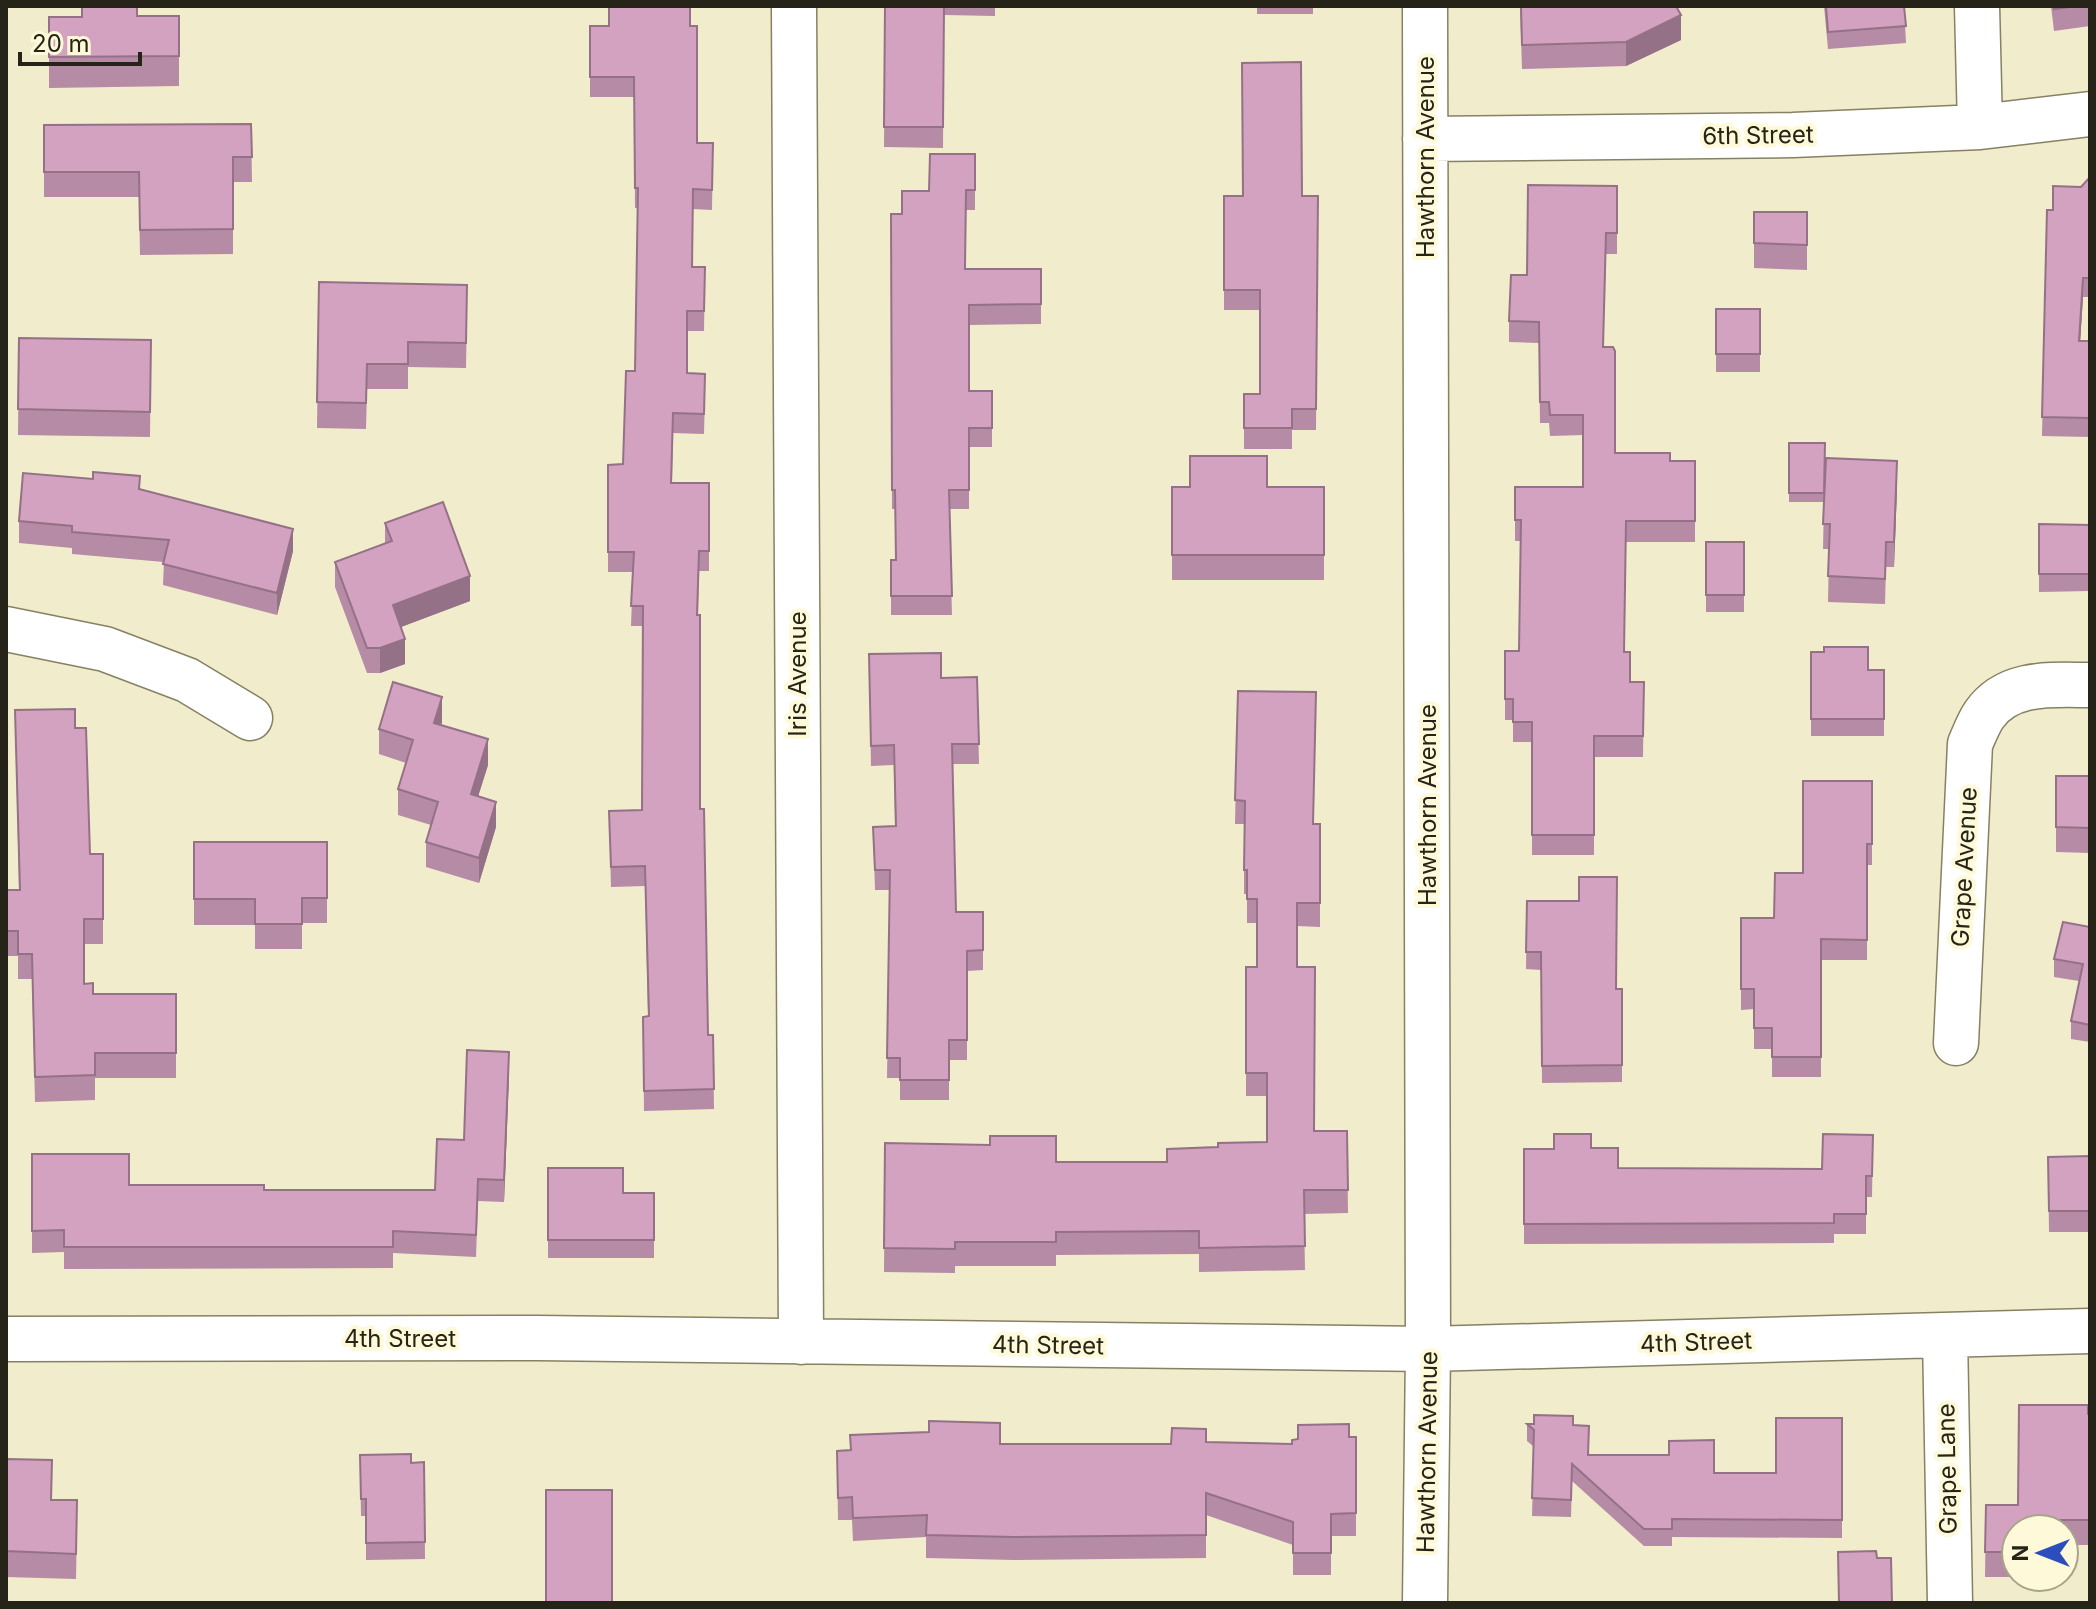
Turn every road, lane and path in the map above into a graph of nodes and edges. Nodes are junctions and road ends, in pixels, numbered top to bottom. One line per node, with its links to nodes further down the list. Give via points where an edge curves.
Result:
1 (794, 6): 14 (street, Iris Avenue)
2 (1425, 6): 6 (street, Hawthorn Avenue)
3 (1977, 6): 5 (street)
4 (2090, 114): 5 (street, 6th Street)
5 (1980, 127): 6 (street, 6th Street)
6 (1425, 139): 15 (street, Hawthorn Avenue)
7 (6, 629): 9 (street, via 105,649 187,680)
8 (2090, 685): 10 (street, Grape Avenue, via 2028,686 1999,700 1984,715 1970,744)
9 (250, 718)
10 (1956, 1043)
11 (2090, 1331): 12 (street, 4th Street)
12 (1945, 1336): 15 (street, 4th Street); 17 (street, Grape Lane)
13 (6, 1339): 14 (street, 4th Street)
14 (801, 1342): 15 (street, 4th Street)
15 (1428, 1349): 16 (street, Hawthorn Avenue)
16 (1425, 1603)
17 (1950, 1603)

